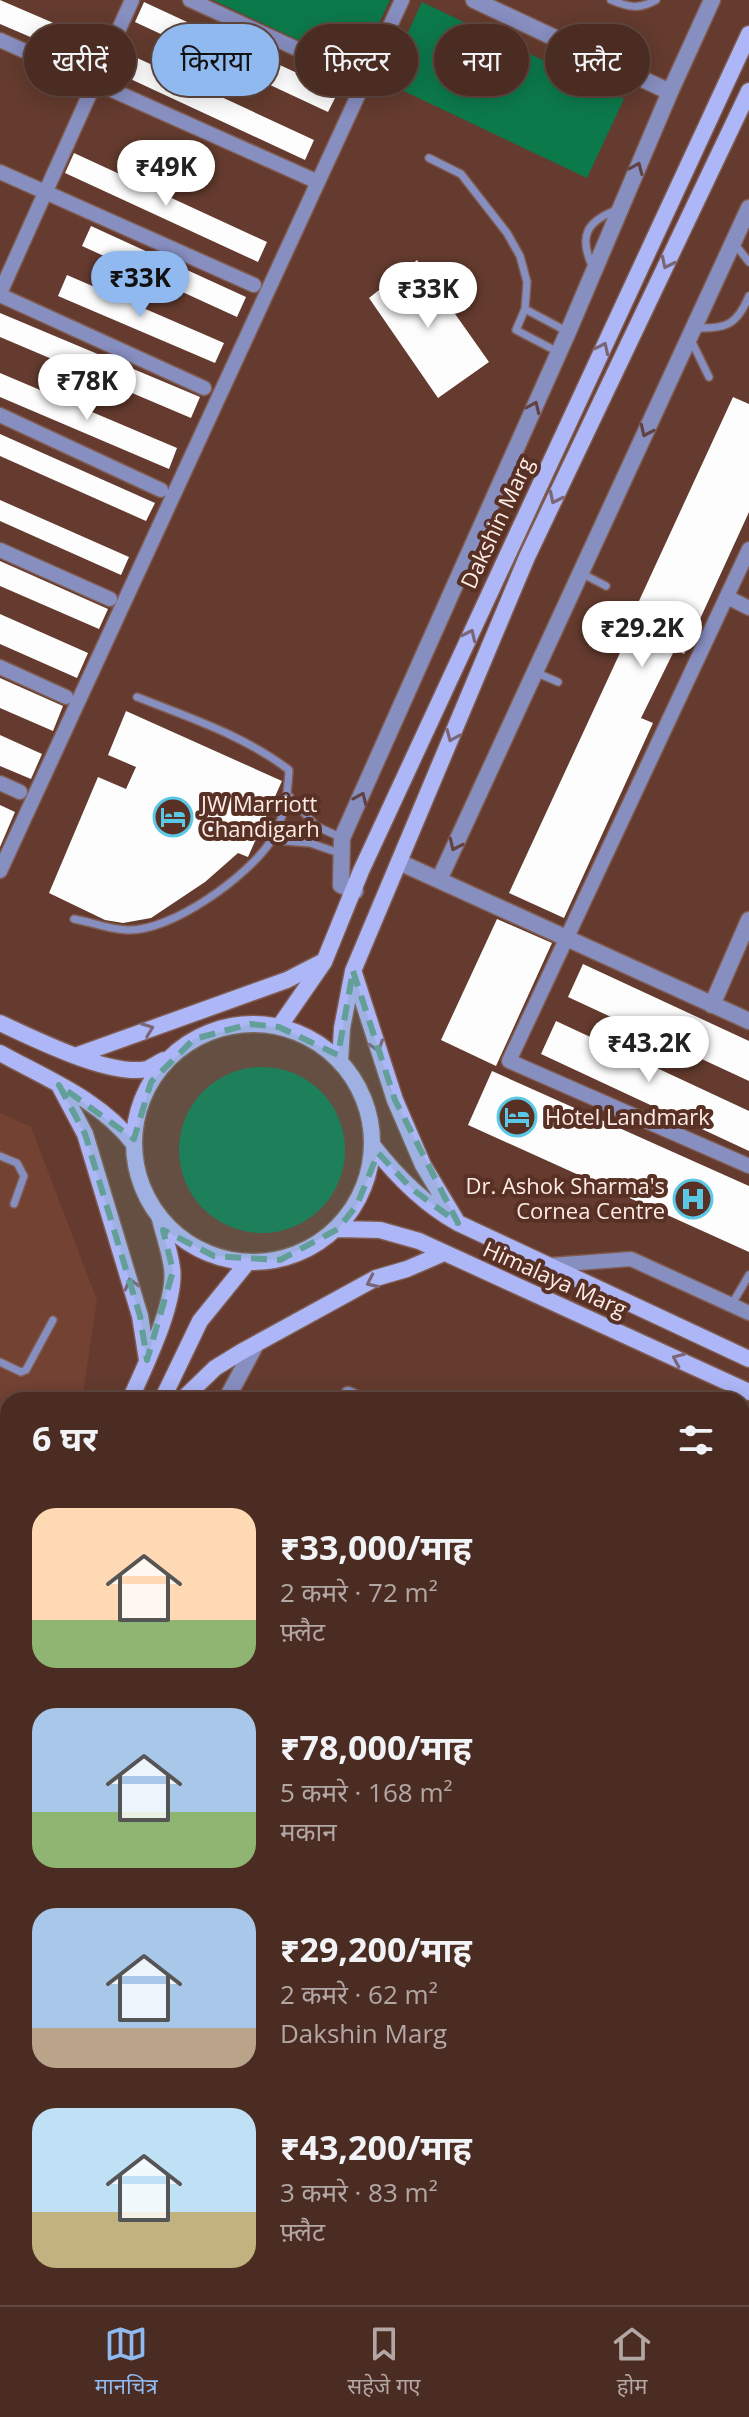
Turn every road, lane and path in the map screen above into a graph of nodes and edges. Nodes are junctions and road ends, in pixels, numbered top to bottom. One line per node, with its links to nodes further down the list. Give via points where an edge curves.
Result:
1 (132, 0): 8 (street)
2 (190, 0): 12 (street)
3 (402, 0): 9 (street)
4 (474, 0): 15 (street)
5 (611, 0): 6 (lane, via 629,7)
6 (656, 0)
7 (712, 0): 15 (street)
8 (121, 24)
9 (391, 24)
10 (749, 34): 57 (main road, Dakshin Marg, one-way to 10)
11 (0, 40): 13 (street)
12 (295, 48)
13 (24, 51)
14 (749, 91): 54 (main road, Dakshin Marg, one-way to 54, via 527,557)
15 (670, 92): 30 (street, one-way to 15)
16 (89, 96): 22 (street)
17 (124, 96): 21 (street)
18 (358, 96): 21 (street)
19 (429, 158): 29 (lane, via 461,174 507,233 527,282)
20 (0, 172): 22 (street)
21 (318, 182): 55 (street)
22 (45, 192): 26 (street); 27 (street)
23 (749, 208): 24 (street)
24 (733, 241): 25 (lane); 31 (street)
25 (749, 262)
26 (254, 285)
27 (0, 294): 34 (street)
28 (749, 296): 31 (lane, via 741,315 720,329)
29 (525, 309): 30 (lane); 32 (lane, via 516,330)
30 (568, 332): 32 (street)
31 (693, 332): 33 (lane); 39 (street, one-way to 39)
32 (559, 352): 53 (street, one-way to 32)
33 (709, 377)
34 (204, 388)
35 (0, 415): 36 (street)
36 (161, 490)
37 (749, 549): 41 (street)
38 (0, 550): 42 (street)
39 (581, 573): 40 (lane); 45 (street)
40 (606, 586)
41 (727, 597): 43 (street); 60 (street)
42 (110, 599)
43 (749, 608)
44 (0, 667): 47 (street)
45 (535, 672): 46 (lane); 56 (street, one-way to 56)
46 (558, 682)
47 (66, 697)
48 (137, 697): 51 (lane, via 274,758 289,770)
49 (0, 783): 50 (street)
50 (20, 792)
51 (288, 795): 52 (lane); 53 (lane)
52 (271, 840): 53 (lane); 58 (lane, via 232,881 179,918 129,930)
53 (342, 846): 57 (street, via 341,885)
54 (399, 862): 56 (street); 62 (main road, Dakshin Marg)
55 (1, 868)
56 (439, 880): 60 (street)
57 (355, 891): 61 (main road, Dakshin Marg)
58 (74, 919)
59 (749, 920): 63 (street)
60 (568, 939): 63 (street); 75 (street, via 509,1061)
61 (324, 962): 66 (main road, Dakshin Marg); 68 (main road, one-way to 61)
62 (353, 971): 70 (main road, Dakshin Marg); 78 (main road, one-way to 78, via 395,1100 423,1165)
63 (712, 1005): 64 (street)
64 (749, 1021)
65 (0, 1023): 68 (main road)
66 (279, 1027): 69 (main road, via 222,1028); 70 (main road, via 312,1040)
67 (0, 1053): 71 (main road)
68 (75, 1056): 69 (main road, via 147,1069)
69 (171, 1056): 72 (main road, via 138,1111)
70 (340, 1061): 73 (main road, via 358,1086)
71 (59, 1085): 72 (main road, via 97,1106); 89 (main road, one-way to 71, via 140,1316 85,1134)
72 (134, 1144): 77 (main road, via 137,1170)
73 (373, 1146): 78 (main road, Himalaya Marg, via 395,1174); 79 (main road, via 363,1191)
74 (0, 1156): 76 (lane, via 17,1163 24,1176)
75 (749, 1166)
76 (14, 1204)
77 (160, 1218): 81 (main road, via 194,1246); 89 (main road, via 173,1271)
78 (458, 1223): 82 (main road, Himalaya Marg)
79 (338, 1229): 80 (main road, Himalaya Marg, via 380,1230); 81 (main road, via 311,1249 280,1260)
80 (444, 1253): 87 (main road, one-way to 87, via 376,1278); 95 (main road, Himalaya Marg, one-way to 80)
81 (247, 1263): 92 (main road, via 200,1321)
82 (551, 1265): 84 (street, via 631,1259); 88 (main road, Himalaya Marg)
83 (749, 1275): 84 (lane)
84 (732, 1305): 85 (street)
85 (749, 1313)
86 (53, 1320): 90 (lane, via 26,1370)
87 (256, 1344): 93 (main road, via 215,1368); 94 (street)
88 (749, 1359)
89 (147, 1360): 91 (main road)
90 (0, 1362)
91 (133, 1392)
92 (166, 1392)
93 (190, 1392)
94 (230, 1392)
95 (749, 1392)

